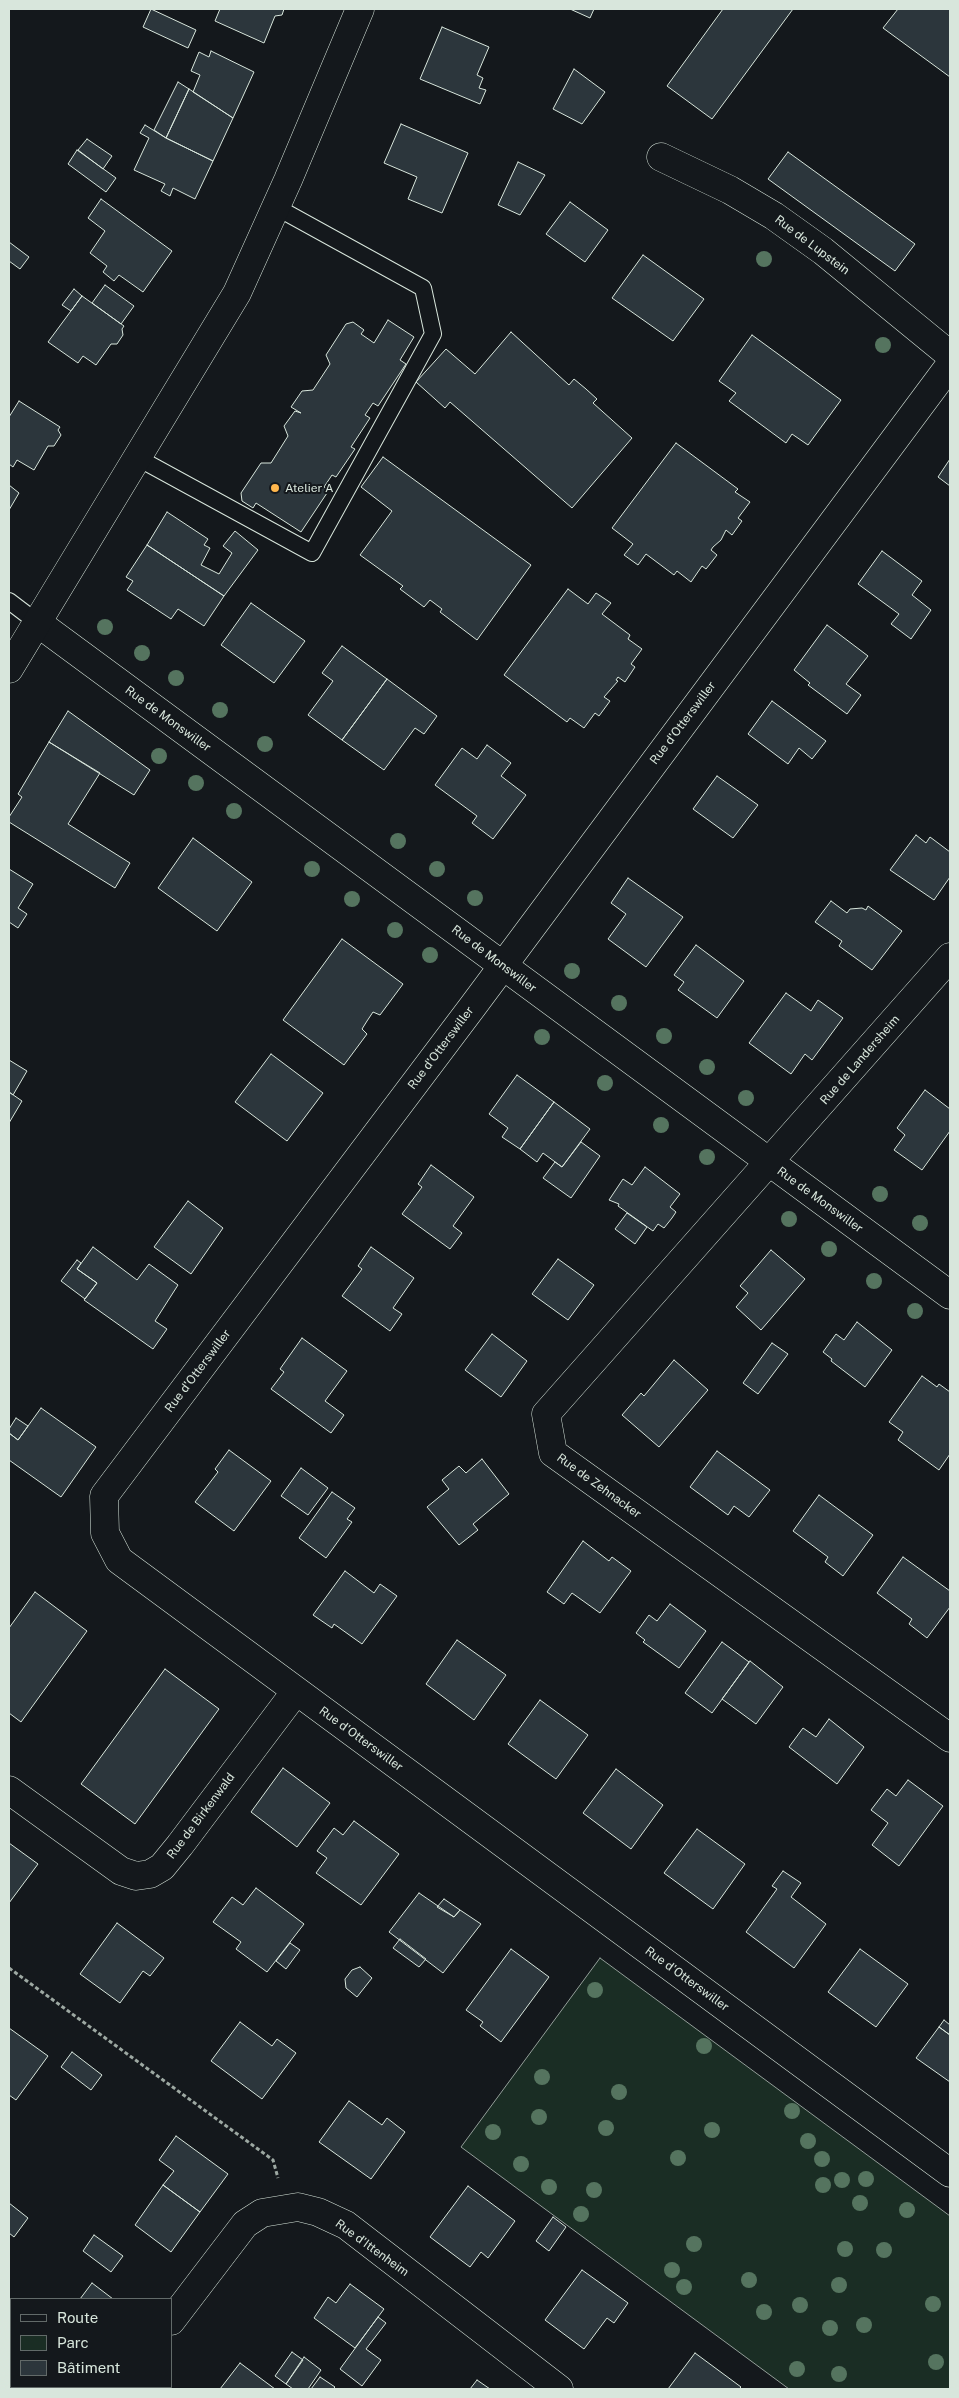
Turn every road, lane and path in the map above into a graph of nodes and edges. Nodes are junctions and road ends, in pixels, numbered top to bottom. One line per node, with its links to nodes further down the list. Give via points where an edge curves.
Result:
1 (360, 9): 3 (street)
2 (661, 157): 4 (street, Rue de Lupstein, via 730,190 774,216)
3 (276, 207): 6 (street, via 236,293); 6 (lane, via 423,288 433,334 312,553)
4 (950, 355)
5 (950, 365): 11 (street, Rue d'Otterswiller)
6 (138, 458): 8 (street)
7 (9, 601): 8 (lane)
8 (38, 623): 9 (street); 11 (street, Rue de Monswiller)
9 (9, 669)
10 (950, 957): 12 (street, Rue de Landersheim)
11 (502, 965): 12 (street, Rue de Monswiller); 14 (street, Rue d'Otterswiller, via 104,1496 105,1533 119,1560)
12 (768, 1162): 13 (street, Rue de Monswiller); 15 (street, Rue de Zehnacker, via 546,1414 553,1453)
13 (950, 1295)
14 (296, 1691): 16 (street, Rue de Birkenwald, via 180,1845 162,1867 150,1874 136,1876 121,1872); 18 (street, Rue d'Otterswiller)
15 (950, 1738)
16 (9, 1790)
17 (9, 1968): 19 (path, via 273,2160)
18 (950, 2174)
19 (286, 2208): 20 (street, Rue d'Ittenheim, via 262,2213 245,2224); 21 (street, Rue d'Ittenheim, via 318,2212 346,2225)
20 (172, 2320)
21 (559, 2389)

